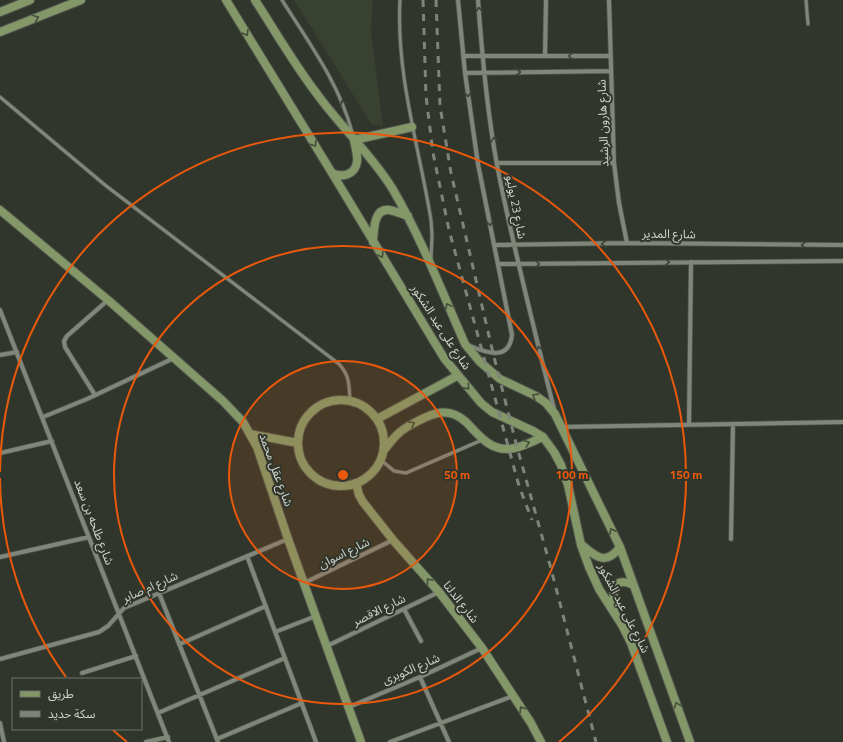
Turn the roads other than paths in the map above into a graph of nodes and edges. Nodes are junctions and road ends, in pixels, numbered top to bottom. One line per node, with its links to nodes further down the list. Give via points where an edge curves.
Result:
1 (30, 0): 12 (main road)
2 (81, 0): 14 (main road, one-way to 2)
3 (226, 0): 27 (main road, شارع على عبد الشكور, one-way to 27)
4 (255, 0): 24 (main road, شارع على عبد الشكور, via 317,94)
5 (282, 0): 24 (lane, one-way to 5, via 338,92)
6 (400, 0): 23 (lane, via 403,79)
7 (458, 0): 15 (street)
8 (478, 0): 16 (street, شارع 23 يوليو, one-way to 8)
9 (546, 0): 17 (street)
10 (609, 0): 18 (street, شارع هارون الرشيد)
11 (806, 0): 13 (lane)
12 (0, 12)
13 (808, 24)
14 (0, 32)
15 (463, 56): 16 (street); 21 (street)
16 (482, 56): 17 (street); 20 (street, شارع 23 يوليو)
17 (545, 56): 18 (street, one-way to 17)
18 (610, 56): 19 (street, شارع هارون الرشيد)
19 (611, 71): 20 (street, one-way to 19); 26 (street, شارع هارون الرشيد)
20 (484, 72): 21 (street); 25 (street, شارع 23 يوليو, one-way to 20)
21 (465, 73): 32 (street, one-way to 32, via 478,164)
22 (0, 97): 48 (lane, via 105,185 331,358 346,372)
23 (412, 127): 24 (main road); 39 (lane, via 432,220)
24 (354, 140): 27 (main road, via 357,161 353,171 343,176); 29 (main road, شارع على عبد الشكور, via 391,187)
25 (497, 163): 26 (street); 33 (street, شارع 23 يوليو)
26 (614, 163): 31 (street, شارع هارون الرشيد)
27 (332, 174): 30 (main road, شارع على عبد الشكور)
28 (0, 210): 40 (main road, شارع عقل محمد)
29 (408, 216): 30 (main road, via 388,210 380,213 376,220); 39 (main road, شارع على عبد الشكور)
30 (373, 242): 46 (main road, شارع على عبد الشكور, one-way to 46)
31 (627, 243): 33 (street, شارع المدير, one-way to 33); 34 (street, شارع المدير, one-way to 31)
32 (494, 245): 33 (street, شارع المدير); 37 (street)
33 (514, 246): 38 (street, شارع 23 يوليو)
34 (843, 246)
35 (843, 261): 36 (street)
36 (691, 262): 38 (street, one-way to 36); 54 (street)
37 (498, 264): 38 (street); 42 (street, via 512,335 511,342 501,352 493,353)
38 (518, 264): 49 (street, شارع 23 يوليو, one-way to 38)
39 (430, 266): 42 (main road, شارع على عبد الشكور, one-way to 39)
40 (108, 300): 45 (main road, شارع عقل محمد); 47 (street, via 64,341 64,347)
41 (0, 310): 43 (street, شارع طلحه بن سعد)
42 (465, 344): 49 (main road, شارع على عبد الشكور, one-way to 42, via 536,396 500,379 480,362)
43 (17, 352): 44 (street); 50 (street, شارع طلحه بن سعد)
44 (0, 356)
45 (174, 358): 47 (street); 56 (main road, شارع عقل محمد, via 233,411)
46 (457, 376): 51 (main road); 57 (main road, شارع على عبد الشكور, one-way to 57, via 480,403 492,412)
47 (95, 395): 50 (street)
48 (350, 401): 51 (main road, via 365,408); 60 (main road, via 339,400 318,406 303,422)
49 (555, 414): 55 (main road, شارع على عبد الشكور)
50 (43, 417): 59 (street, شارع طلحه بن سعد)
51 (377, 419): 61 (main road, via 382,429)
52 (843, 422): 53 (street)
53 (733, 424): 54 (street); 67 (street)
54 (689, 425): 55 (street)
55 (562, 426): 70 (main road, شارع على عبد الشكور, one-way to 55)
56 (250, 434): 60 (main road); 66 (main road, شارع عقل محمد)
57 (543, 437): 58 (main road, one-way to 57, via 491,445 509,449); 69 (main road, شارع على عبد الشكور, via 561,464)
58 (483, 440): 61 (main road, one-way to 58, via 407,426 432,414 444,412 465,421); 63 (lane, via 406,473 394,471)
59 (52, 442): 62 (street); 65 (street, شارع طلحه بن سعد)
60 (298, 443): 64 (main road, via 304,465 322,481 344,486)
61 (384, 450): 63 (main road)
62 (0, 453)
63 (381, 460): 64 (main road, via 366,478)
64 (356, 483): 68 (main road, شارع الدلتا, via 359,495)
65 (89, 536): 72 (street); 79 (street, شارع طلحه بن سعد)
66 (288, 539): 71 (street, شارع ام صابر); 73 (main road, شارع عقل محمد)
67 (730, 539)
68 (393, 540): 73 (street, شارع اسوان); 75 (main road, شارع الدلتا, one-way to 68)
69 (581, 545): 70 (main road, via 595,557 602,558 616,553); 80 (main road, شارع على عبد الشكور, via 588,567)
70 (620, 547): 74 (main road, شارع على عبد الشكور)
71 (247, 556): 76 (street, شارع ام صابر); 77 (street)
72 (0, 557)
73 (304, 584): 81 (main road, شارع عقل محمد)
74 (633, 585): 80 (main road, via 627,582 615,587 612,593); 110 (main road, شارع على عبد الشكور, one-way to 74)
75 (439, 592): 78 (street, شارع الاقصر); 86 (main road, شارع الدلتا)
76 (159, 593): 79 (street, شارع ام صابر, via 124,608); 84 (street)
77 (266, 606): 82 (street); 84 (street)
78 (404, 609): 83 (street); 85 (street, شارع الاقصر)
79 (119, 613): 87 (street, شارع طلحه بن سعد); 88 (street, شارع ام صابر, via 99,632)
80 (614, 615): 109 (main road, شارع على عبد الشكور, via 631,643)
81 (316, 616): 82 (street); 85 (main road, شارع عقل محمد)
82 (275, 632): 89 (street)
83 (421, 641)
84 (180, 644): 92 (street)
85 (327, 646): 95 (main road, شارع عقل محمد)
86 (482, 648): 91 (street, شارع الكوبرى); 93 (main road, شارع الدلتا)
87 (136, 656): 90 (street); 96 (street, شارع طلحه بن سعد)
88 (0, 658)
89 (285, 658): 92 (street); 94 (street)
90 (82, 674)
91 (420, 677): 95 (street, شارع الكوبرى); 98 (street)
92 (199, 695): 96 (street); 100 (street)
93 (513, 696): 98 (street); 108 (main road, شارع الدلتا, one-way to 93)
94 (302, 703): 100 (street); 104 (street)
95 (348, 707): 105 (main road, شارع عقل محمد)
96 (158, 712): 99 (street, شارع طلحه بن سعد)
97 (0, 723): 101 (street)
98 (440, 723): 106 (street); 107 (street)
99 (168, 737): 102 (street); 103 (street, شارع طلحه بن سعد)
100 (217, 740)
101 (4, 742)
102 (146, 742)
103 (169, 742)
104 (316, 742)
105 (361, 742)
106 (390, 742)
107 (449, 742)
108 (542, 742)
109 (667, 742)
110 (690, 742)

